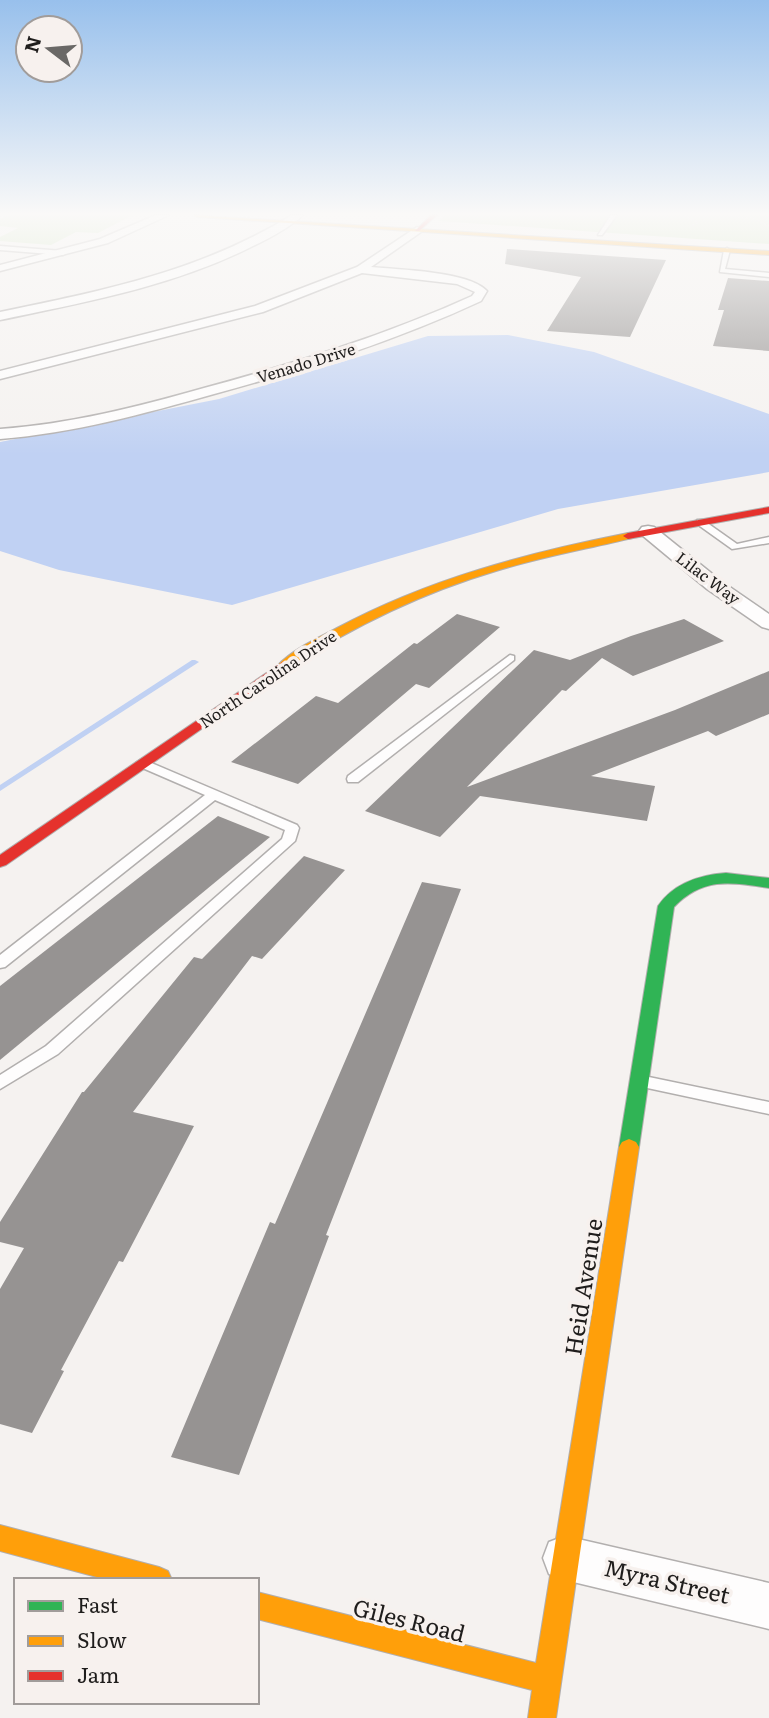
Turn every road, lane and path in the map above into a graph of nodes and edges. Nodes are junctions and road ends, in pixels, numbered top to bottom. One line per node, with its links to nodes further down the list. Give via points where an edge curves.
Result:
1 (85, 295): 4 (street)
2 (298, 295): 5 (street, via 236,316)
3 (479, 295): 6 (street, Venado Drive, via 398,333 284,371 87,424)
4 (0, 316)
5 (0, 375)
6 (0, 434)
7 (769, 510): 8 (main road, North Carolina Drive)
8 (700, 522): 9 (main road, North Carolina Drive); 10 (lane, via 735,547)
9 (648, 531): 11 (street, Lilac Way); 13 (main road, North Carolina Drive, via 505,563 402,600 309,648)
10 (769, 540)
11 (769, 622)
12 (510, 658): 14 (lane)
13 (142, 763): 15 (lane); 16 (main road, North Carolina Drive)
14 (353, 779)
15 (214, 794): 18 (lane); 20 (lane, via 292,828 288,841 52,1050)
16 (0, 862)
17 (769, 884): 19 (main road, Heid Avenue, via 700,880 674,894 666,906)
18 (0, 963)
19 (639, 1081): 21 (lane); 23 (main road, Heid Avenue)
20 (0, 1083)
21 (769, 1108)
22 (0, 1538): 24 (main road)
23 (565, 1558): 26 (street, Myra Street); 27 (main road, Heid Avenue)
24 (151, 1578)
25 (259, 1606): 27 (main road, Giles Road)
26 (769, 1606)
27 (549, 1680): 28 (main road, Heid Avenue)
28 (542, 1718)

